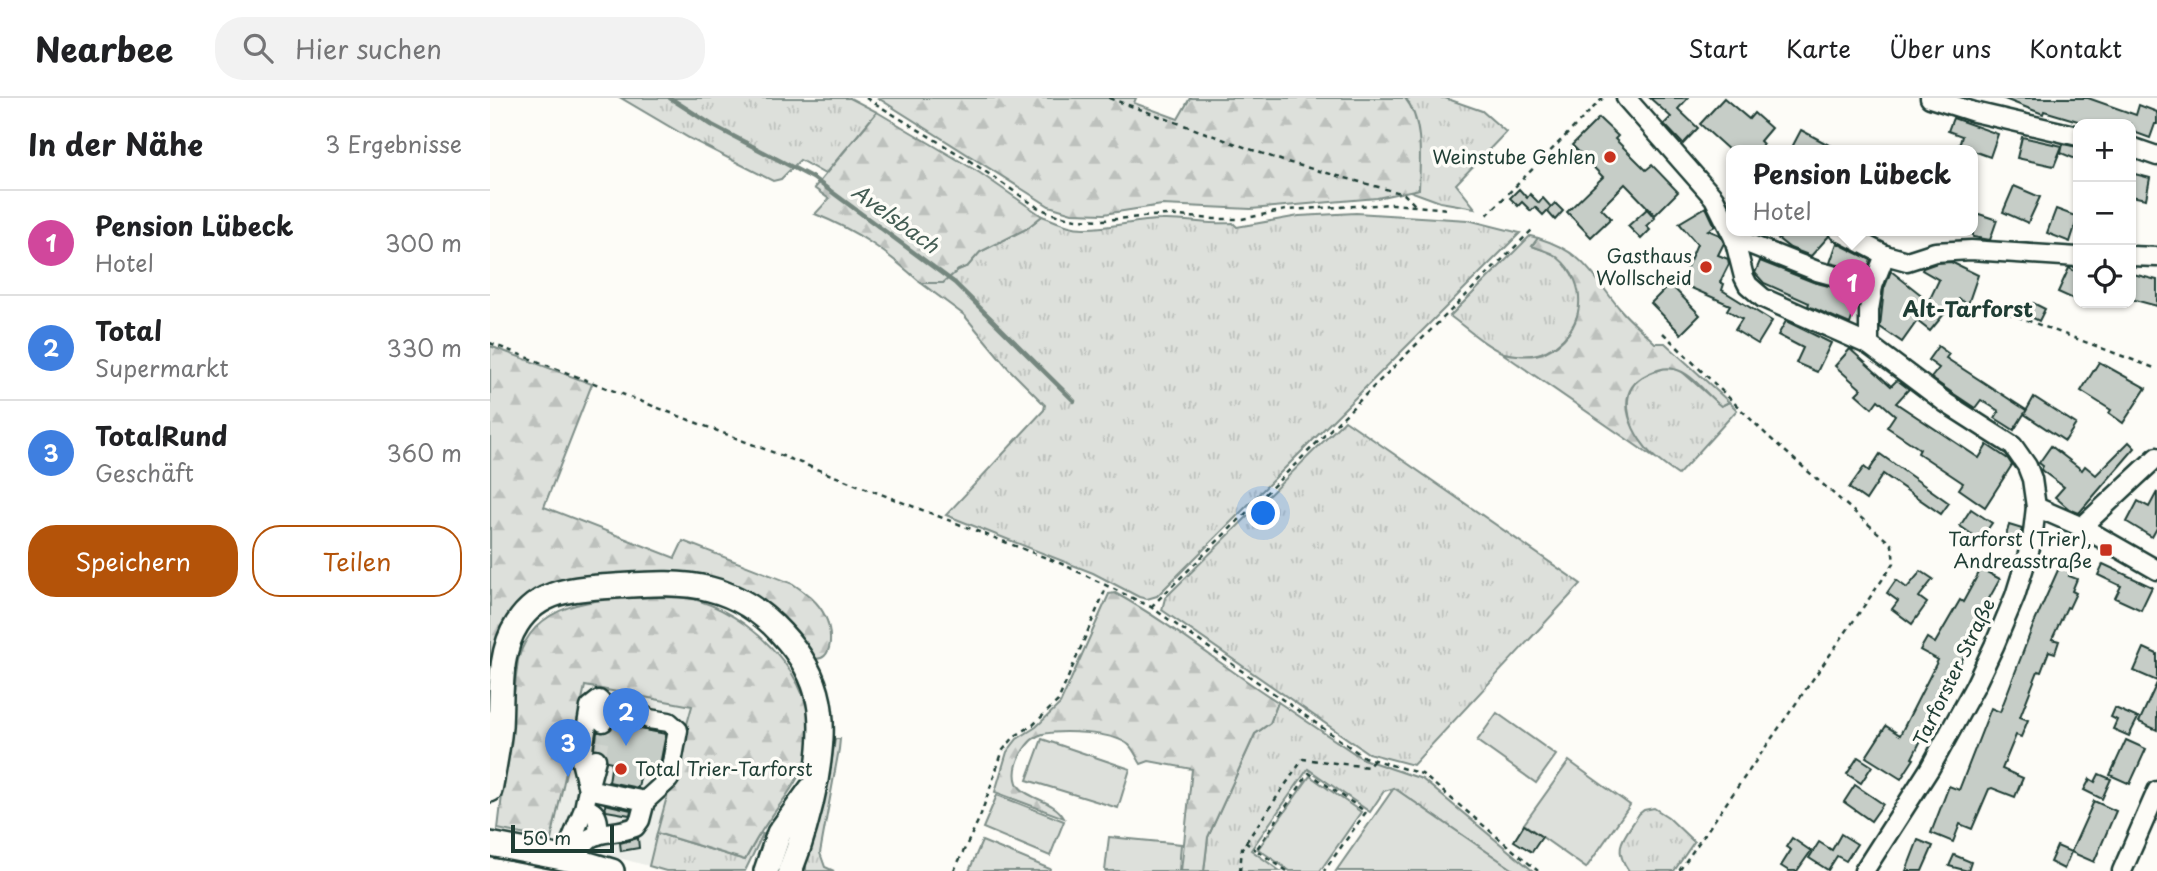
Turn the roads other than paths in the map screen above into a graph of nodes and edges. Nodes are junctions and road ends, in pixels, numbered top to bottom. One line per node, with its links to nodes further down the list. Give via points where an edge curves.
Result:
1 (1628, 99): 6 (street, Tarforster Straße)
2 (1940, 100): 3 (street)
3 (2073, 135)
4 (2136, 149): 5 (street)
5 (2157, 156)
6 (1717, 194): 7 (street, Tarforster Straße)
7 (1726, 217)
8 (1848, 236): 10 (street)
9 (1734, 238): 14 (street, via 1817,271); 15 (street, Tarforster Straße, via 1744,277 1755,292)
10 (1885, 256): 12 (street, via 1907,261 1935,252 1971,250); 14 (street)
11 (2136, 256): 13 (street)
12 (2073, 257)
13 (2157, 257)
14 (1873, 286): 15 (street)
15 (1870, 345): 17 (street, Tarforster Straße, via 1946,403 2013,446 2027,466)
16 (2157, 457): 18 (street)
17 (2036, 507): 18 (street); 33 (street, Tarforster Straße, via 2032,541 2018,587 1975,686 1930,768)
18 (2082, 527): 19 (street)
19 (2157, 570)
20 (625, 704): 26 (street, via 678,730 669,779)
21 (604, 722): 23 (street, via 606,706 599,700 590,707 581,761)
22 (596, 759): 23 (street)
23 (588, 789): 26 (street); 27 (street)
24 (490, 790): 31 (main road, via 505,652 520,620 540,600 591,587 695,586 735,598 769,621 792,645 814,682 822,738 816,781 779,833)
25 (2157, 791): 34 (street)
26 (645, 801): 28 (street, via 635,827)
27 (584, 810): 28 (street, via 596,815); 30 (street)
28 (597, 835): 30 (street, via 586,840)
29 (490, 844): 30 (main road)
30 (571, 860): 32 (main road)
31 (779, 867)
32 (612, 871)
33 (1864, 871)
34 (2122, 871)

